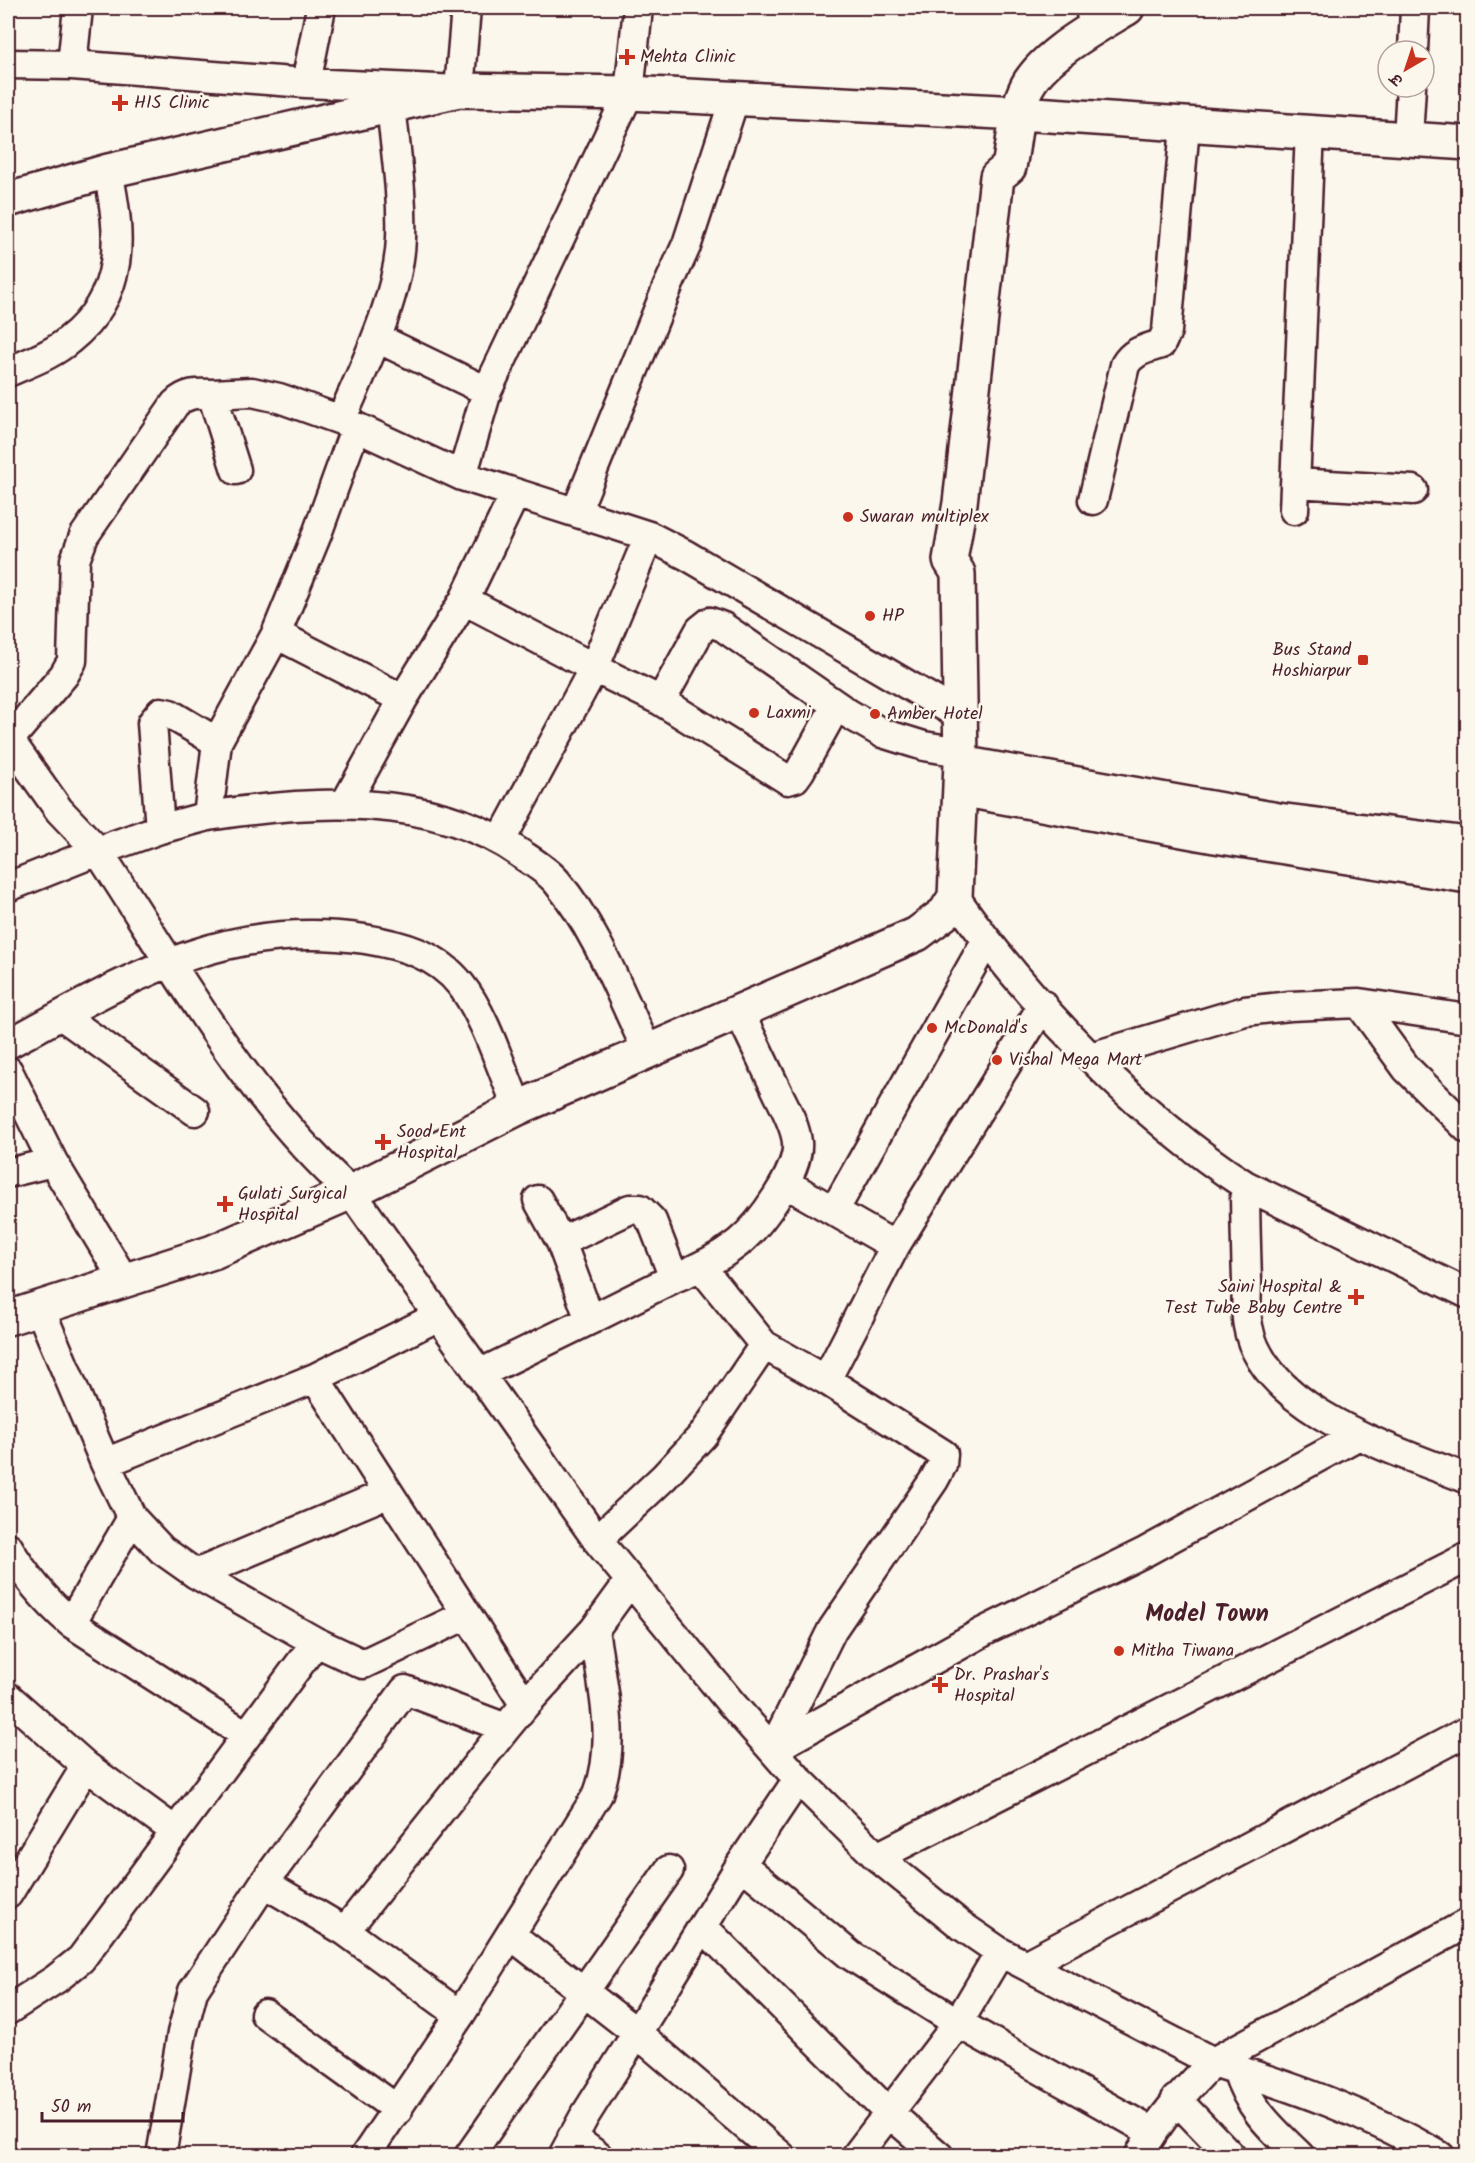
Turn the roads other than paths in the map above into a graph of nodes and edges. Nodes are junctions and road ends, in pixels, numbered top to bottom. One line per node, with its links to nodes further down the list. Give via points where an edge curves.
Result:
1 (78, 8): 10 (street)
2 (321, 8): 11 (street)
3 (466, 8): 12 (street)
4 (638, 8): 13 (street)
5 (1127, 8): 7 (main road)
6 (1415, 8): 8 (street)
7 (1092, 18): 17 (main road, via 1029,80)
8 (1414, 39)
9 (8, 64): 10 (street)
10 (72, 65): 11 (street)
11 (306, 83): 12 (street)
12 (459, 90): 13 (main road); 16 (main road)
13 (628, 93): 15 (main road); 26 (street)
14 (1410, 99): 20 (street)
15 (734, 100): 17 (main road); 34 (street, via 687,244)
16 (391, 105): 22 (main road); 24 (street, via 401,237)
17 (1020, 113): 18 (main road); 42 (main road, via 1009,167 997,177 950,560 958,573)
18 (1185, 126): 19 (main road); 33 (street, via 1167,331 1161,344 1137,352 1125,365)
19 (1310, 131): 20 (main road); 31 (street, via 1294,496)
20 (1408, 138): 21 (main road)
21 (1467, 143)
22 (108, 171): 23 (main road); 25 (street, via 118,237 116,265 103,301 70,340)
23 (8, 200)
24 (377, 338): 26 (street); 28 (street)
25 (8, 372)
26 (487, 391): 30 (street)
27 (212, 394): 28 (street, via 252,392 279,398); 29 (street); 43 (street, via 193,393 175,404 84,536 75,560 72,661)
28 (348, 425): 30 (street); 37 (street, via 317,534)
29 (236, 470)
30 (462, 476): 32 (street)
31 (1413, 490)
32 (515, 494): 34 (street); 36 (street)
33 (1093, 501)
34 (576, 512): 35 (street)
35 (649, 536): 38 (street); 42 (street)
36 (464, 600): 38 (street); 39 (street)
37 (276, 634): 39 (street); 44 (street)
38 (594, 668): 40 (street); 50 (street)
39 (403, 699): 46 (street)
40 (661, 701): 41 (street, via 788,780 800,771); 41 (street, via 700,630 710,622 732,632)
41 (837, 706): 45 (street, via 882,733)
42 (959, 714): 45 (main road)
43 (8, 739): 52 (street, via 59,810)
44 (218, 742): 48 (street); 49 (street, via 170,714 161,712 156,716 152,723)
45 (960, 768): 47 (main road); 55 (main road)
46 (345, 804): 48 (street, via 276,806); 50 (street, via 407,810 456,822)
47 (1118, 805): 51 (main road); 53 (main road)
48 (208, 816): 49 (street)
49 (160, 829): 52 (street)
50 (501, 840): 64 (street, via 555,879 573,902)
51 (1467, 844)
52 (98, 851): 54 (street); 57 (street)
53 (1467, 876)
54 (8, 887)
55 (955, 897): 56 (street); 60 (main road, via 945,913 917,934)
56 (986, 941): 59 (street); 76 (street)
57 (171, 962): 61 (street); 67 (street, via 221,944 263,937 334,935 416,950 460,983 472,1001); 74 (street, via 249,1082 318,1162)
58 (1359, 1003): 62 (street); 65 (street, via 1245,1011); 69 (street, via 1407,1069)
59 (1043, 1005): 65 (street); 78 (street)
60 (739, 1012): 64 (main road); 72 (street, via 797,1142 796,1158)
61 (61, 1015): 63 (street); 68 (street)
62 (1467, 1019)
63 (8, 1044)
64 (647, 1050): 67 (main road)
65 (1091, 1057): 73 (street, via 1178,1137)
66 (8, 1071): 70 (street)
67 (518, 1108): 74 (main road)
68 (195, 1111)
69 (1467, 1129)
70 (53, 1162): 71 (street); 81 (street)
71 (8, 1173)
72 (785, 1183): 76 (street); 79 (street, via 739,1242)
73 (1245, 1185): 82 (street); 91 (street, via 1248,1326 1257,1353 1278,1381 1312,1408)
74 (351, 1192): 81 (main road, via 213,1252); 84 (street)
75 (538, 1200): 77 (street)
76 (834, 1211): 78 (street)
77 (561, 1242): 80 (street, via 630,1209 640,1209 652,1221); 86 (street)
78 (895, 1246): 90 (street)
79 (701, 1267): 80 (street); 87 (street)
80 (674, 1278): 86 (street)
81 (124, 1280): 83 (main road)
82 (1467, 1294)
83 (40, 1309): 85 (main road); 92 (street)
84 (437, 1317): 88 (street); 89 (street)
85 (8, 1318)
86 (590, 1320): 88 (street)
87 (764, 1345): 90 (street); 96 (street, via 686,1455)
88 (479, 1374): 96 (street)
89 (315, 1378): 92 (street); 94 (street)
90 (825, 1380): 112 (street, via 943,1454 942,1465 832,1630)
91 (1359, 1435): 93 (street); 112 (street, via 1145,1552 983,1632)
92 (105, 1463): 95 (street)
93 (1467, 1479)
94 (388, 1493): 99 (street); 101 (street)
95 (132, 1518): 99 (street, via 162,1550); 102 (street)
96 (597, 1540): 100 (street)
97 (8, 1546): 102 (street, via 23,1573)
98 (1467, 1557): 116 (street)
99 (196, 1574): 104 (street)
100 (629, 1582): 103 (street); 112 (street)
101 (466, 1616): 105 (street); 108 (street)
102 (71, 1623): 111 (street)
103 (594, 1630): 108 (street); 124 (street, via 609,1737 605,1776 598,1794)
104 (316, 1642): 105 (street); 111 (street)
105 (363, 1664): 106 (street)
106 (405, 1690): 109 (street); 120 (street)
107 (8, 1697): 113 (street)
108 (525, 1705): 109 (street)
109 (506, 1728): 123 (street)
110 (1467, 1731): 126 (street)
111 (246, 1735): 115 (street)
112 (773, 1749): 114 (street)
113 (86, 1766): 115 (street); 119 (street)
114 (798, 1779): 116 (street); 117 (street)
115 (174, 1831): 128 (street, via 81,1959)
116 (877, 1857): 125 (street)
117 (741, 1864): 122 (street); 131 (street, via 850,1955)
118 (669, 1870): 127 (street)
119 (11, 1881)
120 (264, 1883): 123 (street); 139 (street, via 193,1991)
121 (1467, 1923): 133 (street)
122 (703, 1927): 132 (street); 136 (street)
123 (345, 1931): 130 (street)
124 (510, 1935): 127 (street); 130 (street)
125 (1000, 1952): 126 (street); 131 (street)
126 (1024, 1965): 133 (street)
127 (585, 1990): 132 (street); 141 (street)
128 (8, 2010)
129 (265, 2014): 135 (street)
130 (460, 2015): 135 (street)
131 (958, 2023): 136 (street); 137 (street)
132 (637, 2032): 138 (street); 143 (street)
133 (1225, 2066): 134 (street); 147 (street, via 1251,2104); 148 (street, via 1328,2099)
134 (1176, 2099): 137 (street); 146 (street)
135 (398, 2110): 140 (street)
136 (889, 2113): 144 (street); 145 (street)
137 (1145, 2144)
138 (568, 2146): 142 (street)
139 (161, 2156)
140 (365, 2156)
141 (469, 2156)
142 (598, 2156)
143 (781, 2156)
144 (856, 2156)
145 (939, 2156)
146 (1231, 2156)
147 (1300, 2156)
148 (1440, 2156)

